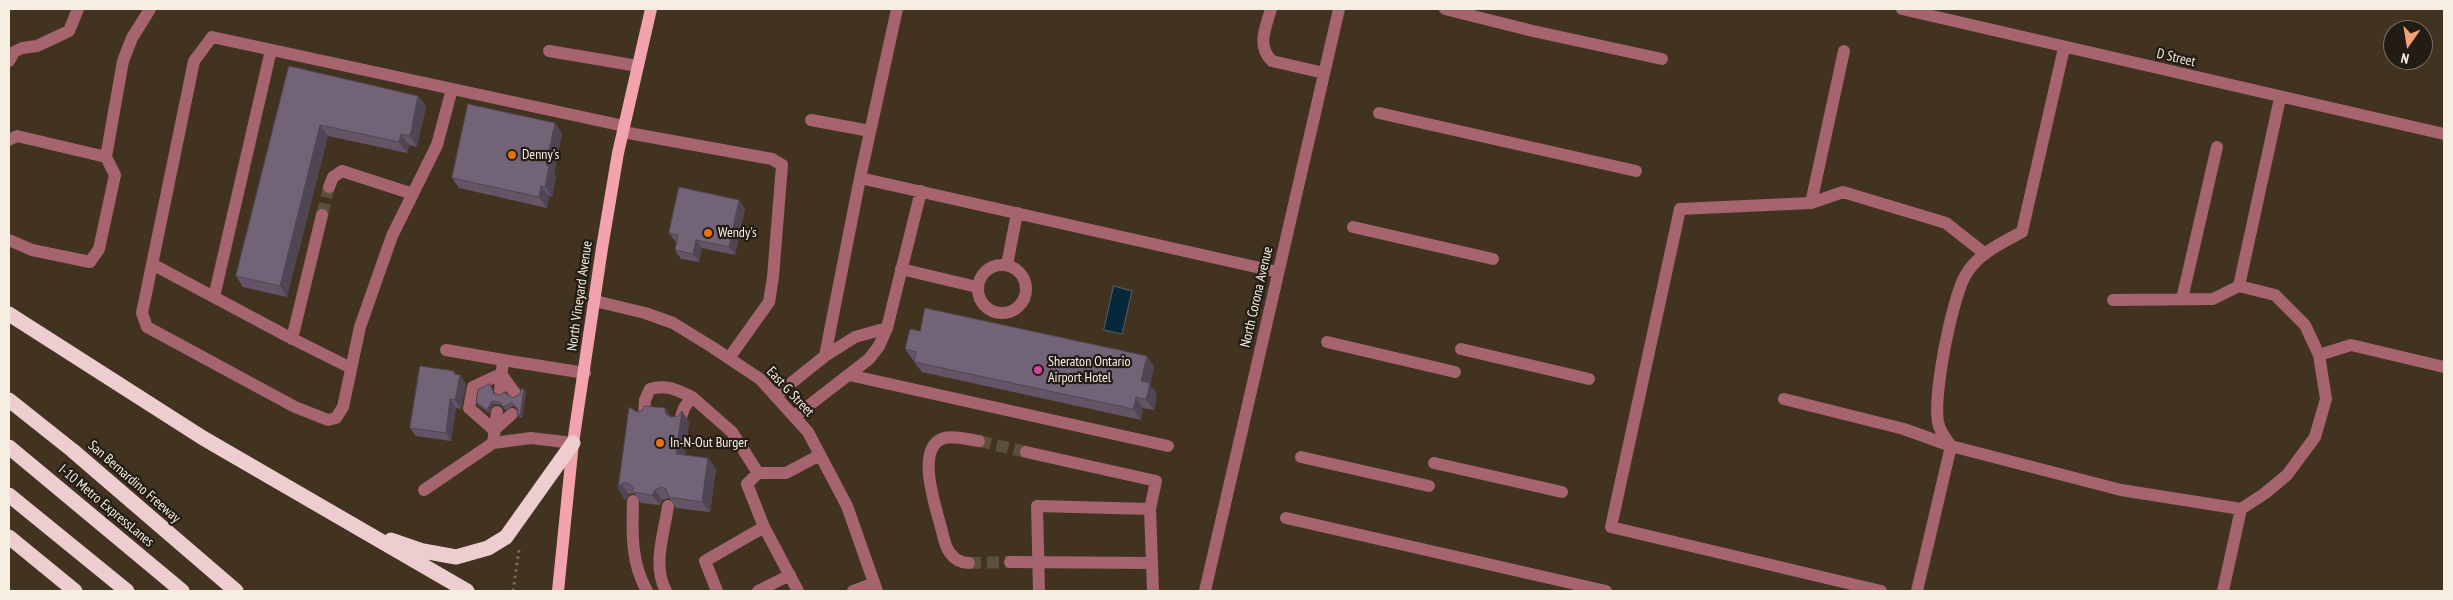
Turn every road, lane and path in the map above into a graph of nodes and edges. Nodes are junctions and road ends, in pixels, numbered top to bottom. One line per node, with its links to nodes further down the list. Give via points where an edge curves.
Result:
1 (78, 9): 14 (street, via 69,31 37,46 14,52)
2 (150, 9): 26 (street, via 132,38 123,61)
3 (651, 9): 15 (main road, North Vineyard Avenue)
4 (897, 9): 22 (street)
5 (1271, 9): 16 (street, via 1262,49 1272,62)
6 (1338, 9): 16 (street, North Corona Avenue)
7 (1445, 9): 13 (street)
8 (1902, 9): 9 (street, D Street)
9 (2064, 48): 18 (street, D Street); 37 (street, via 2022,232)
10 (271, 50): 17 (street); 39 (street, via 212,37 194,61); 45 (street)
11 (549, 51): 15 (street)
12 (1844, 51): 32 (street)
13 (1662, 59)
14 (9, 61)
15 (638, 66): 21 (main road, North Vineyard Avenue)
16 (1324, 73): 42 (street, North Corona Avenue)
17 (452, 89): 21 (street); 31 (street, via 437,145)
18 (2280, 98): 23 (street, D Street); 43 (street)
19 (1379, 113): 27 (street)
20 (811, 120): 22 (street)
21 (623, 129): 48 (main road, North Vineyard Avenue); 57 (street, via 772,159 782,165 769,302)
22 (870, 131): 28 (street)
23 (2444, 134)
24 (9, 140): 26 (street, via 17,136)
25 (2217, 147): 46 (street)
26 (106, 156): 36 (street, via 115,175 99,248 90,262 32,250)
27 (1636, 171)
28 (860, 178): 30 (street); 56 (street)
29 (329, 187): 31 (street, via 333,176 342,172)
30 (921, 191): 33 (street); 41 (street)
31 (413, 194): 60 (street, via 392,236 360,327)
32 (1811, 203): 37 (street, via 1844,192 1946,223); 124 (street, via 1680,209 1611,527)
33 (1017, 213): 40 (street); 42 (street)
34 (322, 215): 51 (street)
35 (1353, 227): 38 (street)
36 (9, 240)
37 (1984, 253): 81 (street, via 1965,276 1949,322 1938,401 1938,425)
38 (1493, 259)
39 (152, 264): 45 (street); 60 (street, via 142,313 147,327 295,407 328,420 336,418 343,407)
40 (1007, 265): 44 (street, via 990,267 979,279); 44 (street, via 1025,280 1025,297 1016,309 1001,314 986,308)
41 (901, 269): 44 (street); 50 (street)
42 (1278, 272): 122 (street, North Corona Avenue)
43 (2239, 286): 46 (street, via 2212,299); 55 (street, via 2275,295 2304,325)
44 (977, 287)
45 (214, 297): 51 (street)
46 (2182, 299): 47 (street)
47 (2113, 300)
48 (594, 301): 57 (street, East G Street, via 673,323); 62 (main road, North Vineyard Avenue)
49 (9, 314): 98 (highway, via 204,438)
50 (887, 328): 56 (street, via 855,337); 64 (street, via 869,359)
51 (292, 339): 60 (street)
52 (1327, 342): 61 (street)
53 (1460, 349): 65 (street)
54 (446, 350): 58 (street)
55 (2319, 355): 59 (street, via 2351,345); 95 (street, via 2326,398 2315,437 2287,475)
56 (825, 356): 68 (street)
57 (729, 358): 68 (street, East G Street, via 760,379)
58 (503, 360): 62 (street); 63 (street)
59 (2444, 365)
60 (351, 368)
61 (1455, 372)
62 (585, 373): 79 (main road, North Vineyard Avenue)
63 (501, 374): 66 (street); 67 (street); 77 (street, via 473,387 469,408)
64 (849, 375): 75 (street); 80 (street)
65 (1589, 379)
66 (500, 390)
67 (515, 393)
68 (775, 396): 75 (street, East G Street)
69 (692, 397): 74 (street, via 672,388 650,389); 76 (street); 87 (street, via 732,432)
70 (1784, 398): 81 (street, via 1904,429)
71 (9, 400): 110 (highway, San Bernardino Freeway)
72 (497, 412): 77 (street)
73 (512, 414): 77 (street)
74 (644, 415)
75 (794, 417): 84 (street, East G Street, via 808,432)
76 (680, 420)
77 (494, 437): 79 (street); 89 (street)
78 (979, 441): 104 (street, via 944,438 934,446 930,460 929,485 948,551 960,562)
79 (573, 443): 98 (highway, via 506,537 488,548 456,557); 113 (main road, North Vineyard Avenue)
80 (1168, 446)
81 (1951, 446): 95 (street, via 2121,490); 125 (street)
82 (9, 447): 109 (highway, I-10 Metro ExpressLanes)
83 (1026, 452): 94 (street, via 1156,481)
84 (820, 455): 87 (street, via 786,473); 106 (street, East G Street, via 847,506)
85 (1301, 457): 88 (street)
86 (1434, 463): 90 (street)
87 (758, 473): 97 (street, via 747,484)
88 (1429, 486)
89 (424, 490)
90 (1562, 492)
91 (9, 495): 108 (highway)
92 (633, 502): 114 (street, via 634,560)
93 (668, 506): 115 (street, via 658,567)
94 (1150, 509): 102 (street, via 1037,506); 103 (street)
95 (2242, 509): 126 (street)
96 (1286, 518): 123 (street)
97 (764, 527): 105 (street); 116 (street, via 705,561)
98 (359, 530): 111 (highway)
99 (9, 537): 107 (highway)
100 (520, 542): 112 (path)
101 (1010, 562): 102 (street)
102 (1038, 562): 103 (street); 120 (street)
103 (1152, 562): 121 (street)
104 (970, 563)
105 (790, 575): 117 (street); 118 (street)
106 (876, 587): 119 (street)
107 (75, 591)
108 (127, 591)
109 (182, 591)
110 (236, 591)
111 (467, 591)
112 (513, 591)
113 (558, 591)
114 (647, 591)
115 (666, 591)
116 (717, 591)
117 (758, 591)
118 (798, 591)
119 (853, 591)
120 (1039, 591)
121 (1153, 591)
122 (1205, 591)
123 (1606, 591)
124 (1880, 591)
125 (1917, 591)
126 (2223, 591)

